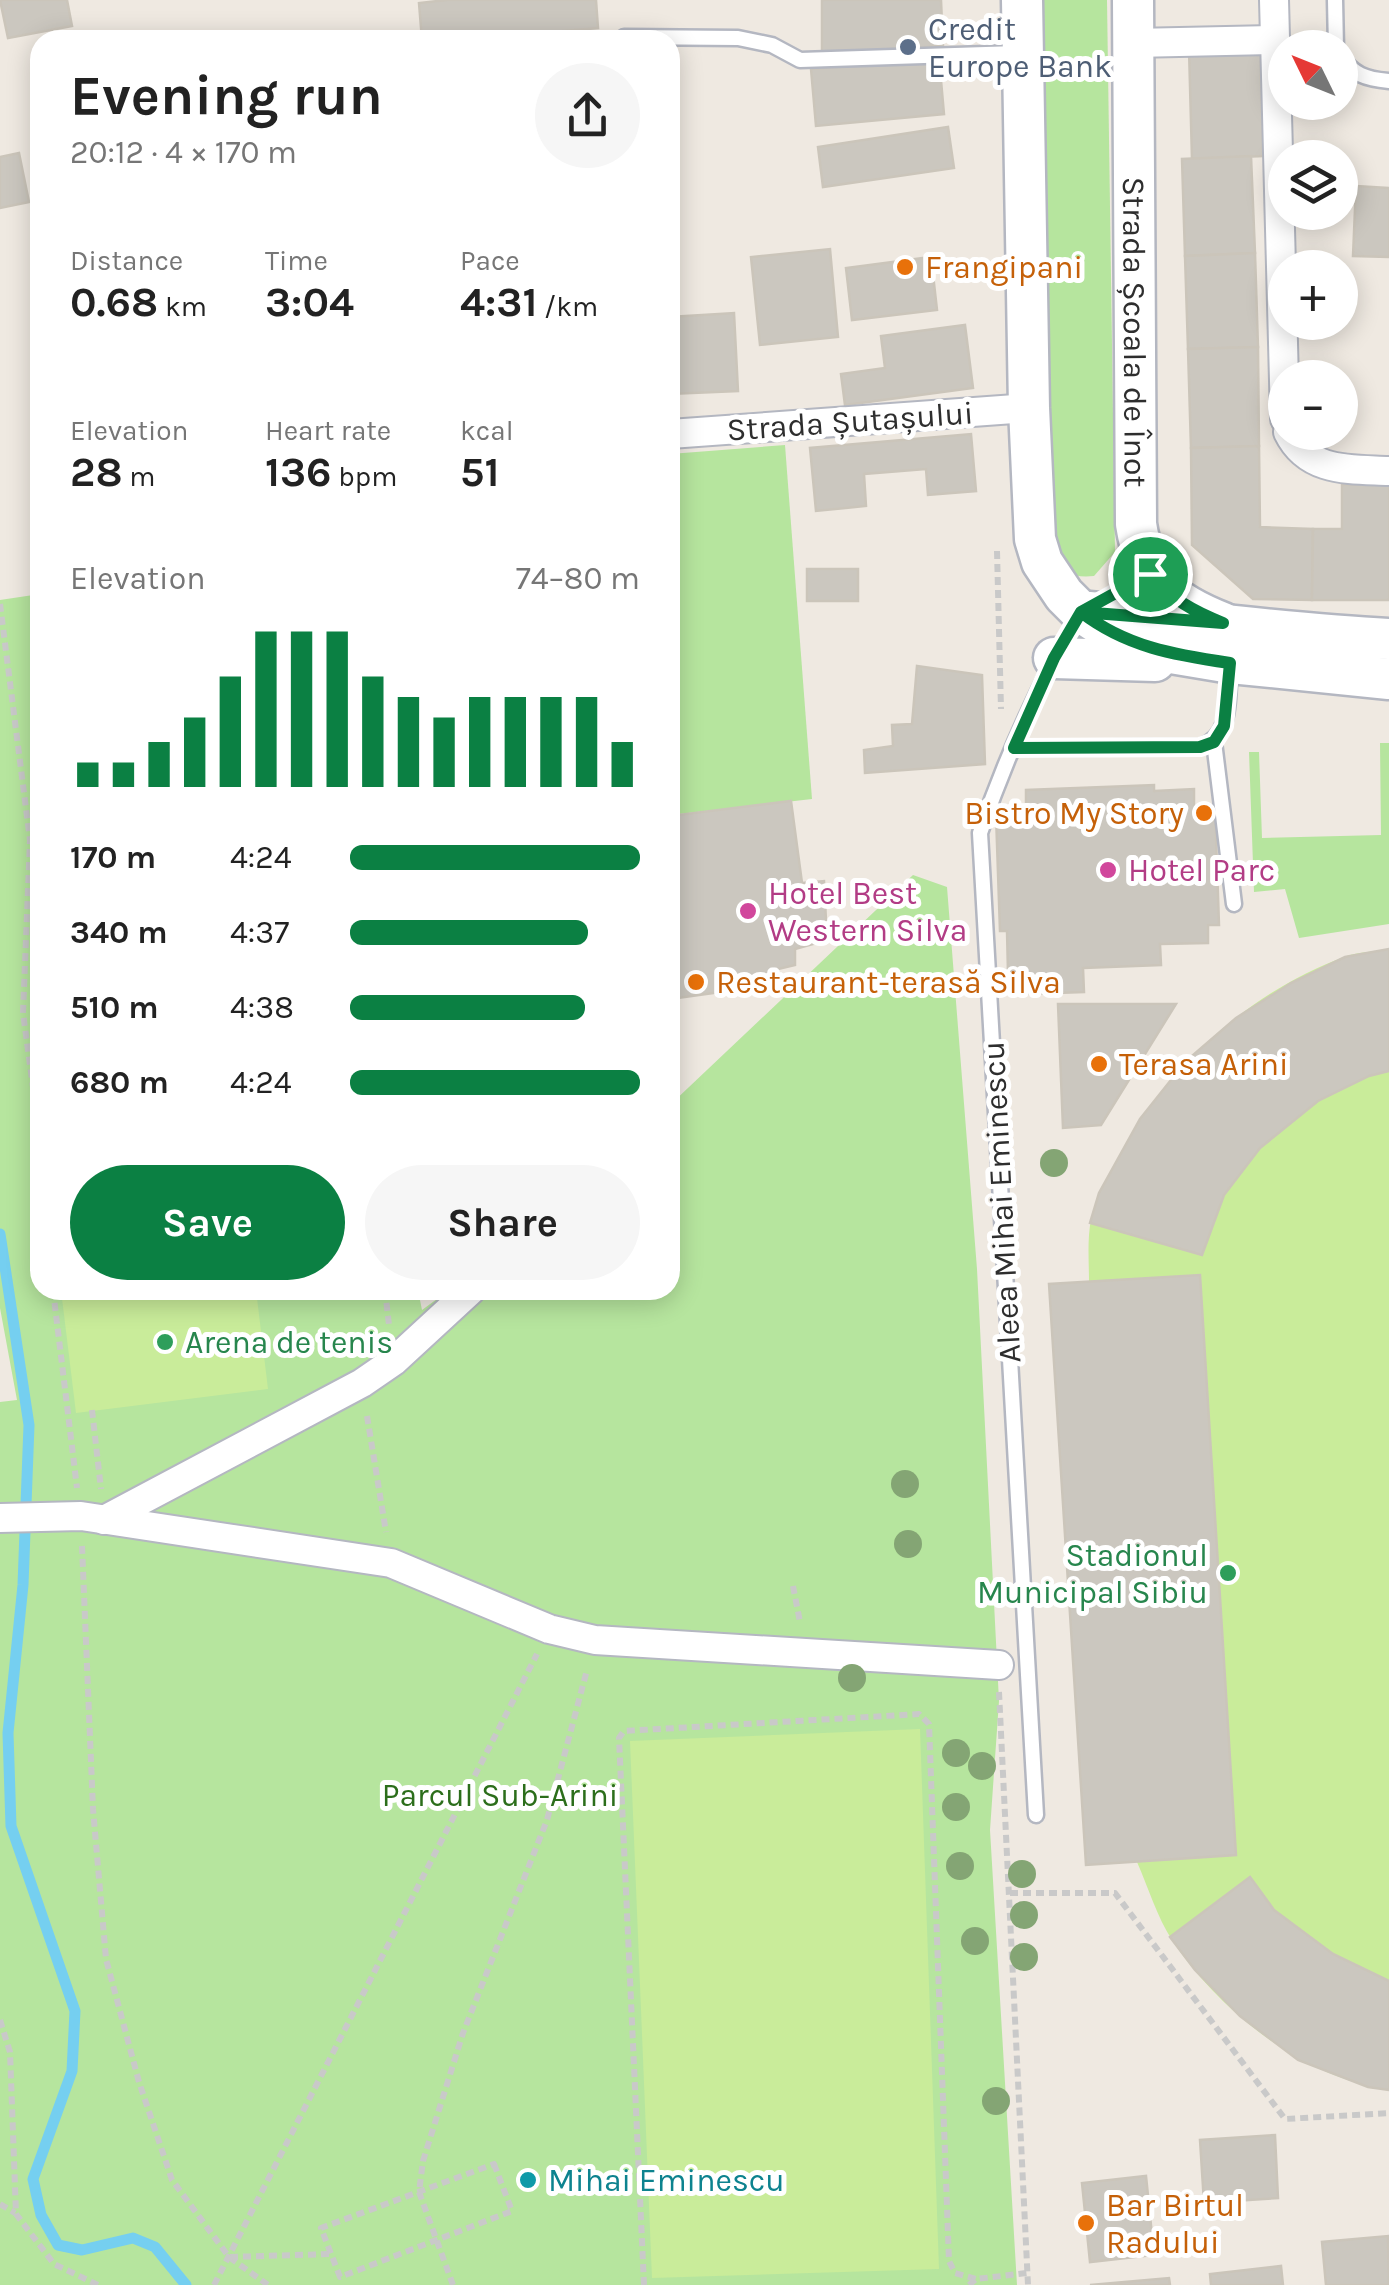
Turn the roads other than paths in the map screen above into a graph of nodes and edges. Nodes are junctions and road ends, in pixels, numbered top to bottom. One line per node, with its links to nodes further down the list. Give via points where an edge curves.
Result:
1 (1022, 0): 10 (street)
2 (1132, 0): 9 (street, Strada Școala de Înot)
3 (1274, 0): 5 (street)
4 (1335, 0): 6 (lane)
5 (1275, 30)
6 (1336, 30)
7 (680, 37): 10 (lane, via 772,44 800,60)
8 (1268, 40): 9 (street)
9 (1133, 43): 19 (street, Strada Școala de Înot, via 1136,524)
10 (1023, 52): 15 (street)
11 (1358, 74): 12 (lane)
12 (1389, 81)
13 (1277, 120): 14 (street)
14 (1283, 360)
15 (1029, 408): 16 (street, Strada Șutașului); 20 (street, via 1036,539 1051,578)
16 (680, 433)
17 (1299, 450): 18 (street, via 1336,468)
18 (1389, 471)
19 (1150, 574): 20 (lane); 21 (street, via 1190,610)
20 (1081, 612): 21 (street); 23 (lane, Aleea Mihai Eminescu); 24 (street, via 1153,650)
21 (1223, 623): 22 (street)
22 (1389, 640)
23 (1054, 658): 24 (street); 27 (lane, Aleea Mihai Eminescu)
24 (1230, 663): 25 (street); 26 (lane, via 1224,726)
25 (1389, 680)
26 (1214, 742): 27 (lane); 28 (lane)
27 (1014, 748): 33 (lane, Aleea Mihai Eminescu, via 980,833)
28 (1234, 904)
29 (460, 1300): 31 (street, via 362,1383)
30 (7, 1518): 31 (street)
31 (92, 1518): 32 (street, via 391,1563 549,1629 595,1640)
32 (999, 1665)
33 (1036, 1815)

